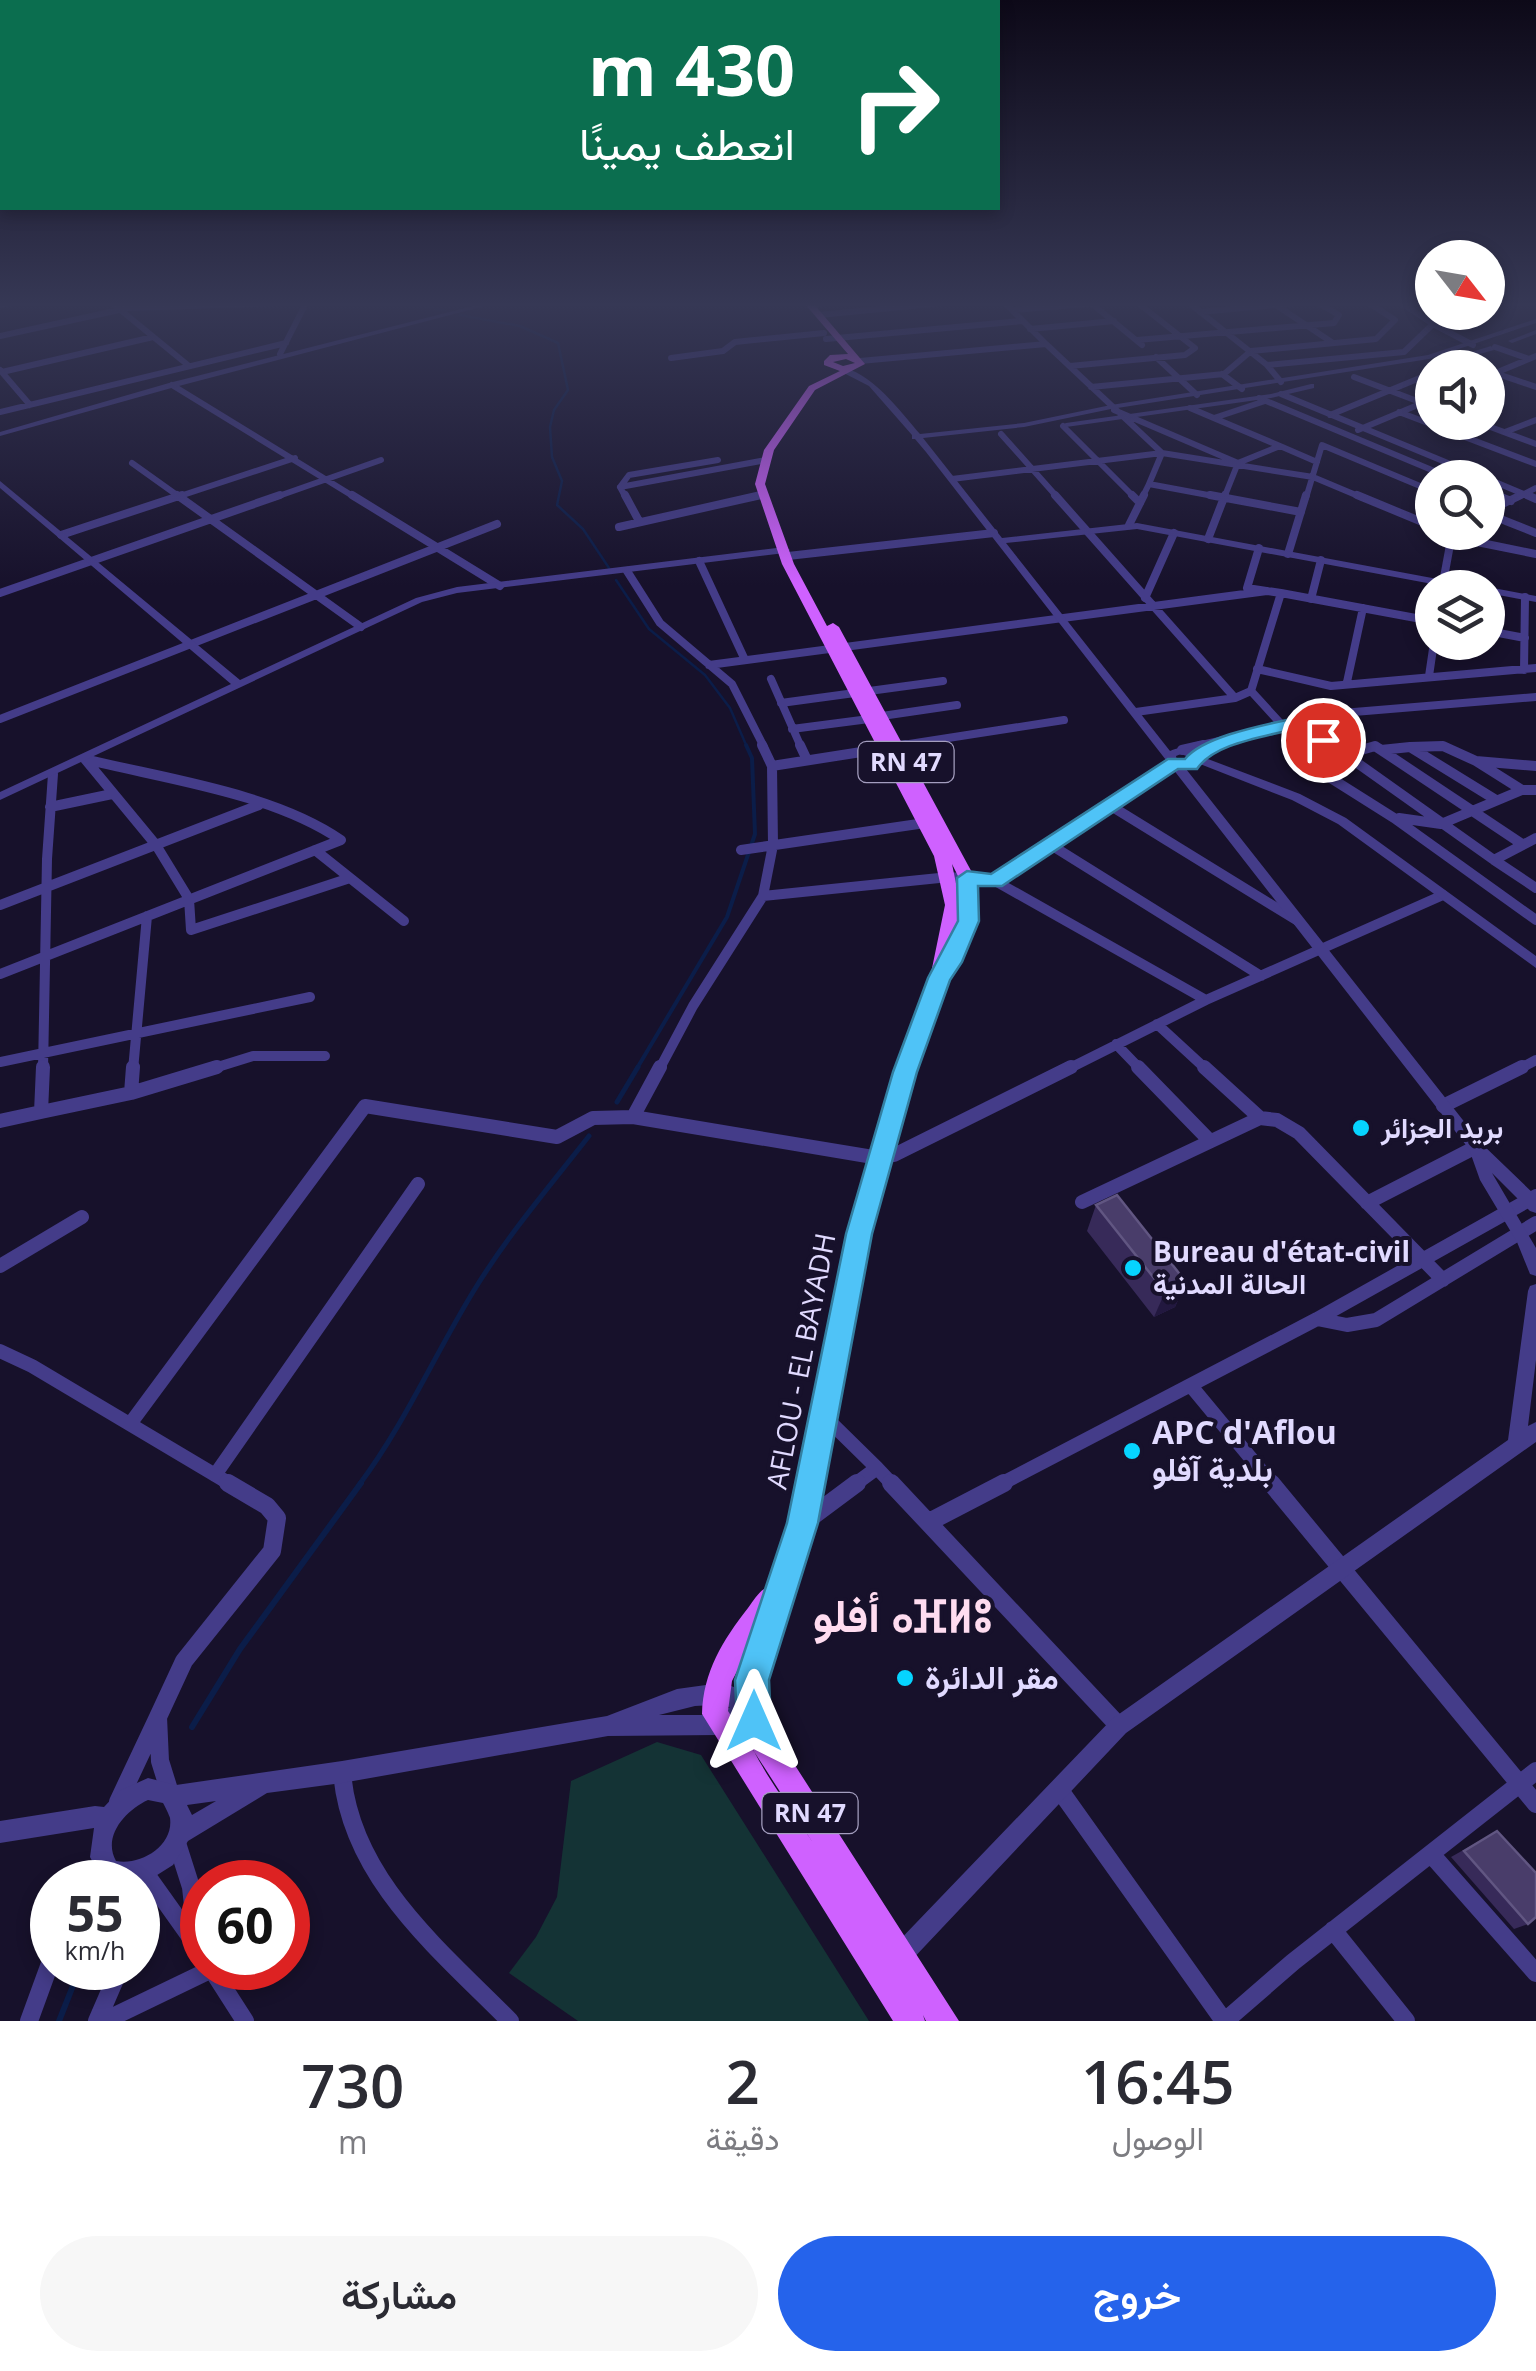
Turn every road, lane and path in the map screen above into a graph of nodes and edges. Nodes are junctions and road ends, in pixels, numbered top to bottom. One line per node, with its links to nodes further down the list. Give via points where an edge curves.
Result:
1 (24, 397): 17 (street)
2 (58, 397): 17 (street)
3 (125, 397): 31 (street)
4 (127, 397): 31 (street)
5 (193, 397): 40 (street)
6 (806, 397): 43 (main road, AFLOU - EL BAYADH / RN 47)
7 (879, 397): 35 (street)
8 (884, 397): 35 (street)
9 (1101, 397): 20 (street)
10 (1184, 397): 20 (street)
11 (1258, 397): 16 (street)
12 (1280, 397): 16 (street)
13 (1280, 397): 16 (street)
14 (1288, 397): 23 (street)
15 (1374, 397): 23 (street)
16 (1265, 401): 19 (street); 25 (street); 27 (street)
17 (30, 404): 21 (street)
18 (1415, 406): 22 (street)
19 (1190, 408): 24 (street); 25 (street)
20 (1113, 409): 24 (street); 35 (street)
21 (0, 412)
22 (1399, 412): 30 (street); 49 (street)
23 (1330, 415): 27 (street); 30 (street)
24 (1125, 417): 28 (street); 39 (street); 46 (street)
25 (1214, 418): 38 (street)
26 (1536, 420): 32 (street)
27 (1312, 422): 29 (street)
28 (1063, 426): 33 (street); 41 (street)
29 (1326, 427): 34 (street); 37 (street)
30 (1362, 428): 34 (street); 44 (street)
31 (0, 432)
32 (1505, 432): 36 (street)
33 (1001, 434): 35 (street); 50 (street)
34 (1345, 435): 47 (street)
35 (923, 442): 53 (street)
36 (1536, 444)
37 (1322, 445): 45 (street); 56 (street)
38 (1280, 446): 45 (street); 46 (street)
39 (1162, 453): 41 (street); 46 (street); 55 (street)
40 (295, 458): 52 (street); 62 (street)
41 (1098, 459): 50 (street); 67 (street)
42 (381, 460): 52 (street)
43 (760, 460): 61 (main road, AFLOU - EL BAYADH / RN 47); 73 (street, via 620,487)
44 (1441, 460)
45 (1317, 462): 51 (street)
46 (1238, 463): 51 (street); 63 (street)
47 (1415, 463)
48 (132, 464): 62 (street)
49 (1536, 464)
50 (1032, 469): 53 (street); 77 (street)
51 (1313, 477): 69 (street); 71 (street)
52 (328, 478): 70 (street); 84 (street)
53 (952, 479): 81 (street)
54 (0, 484): 80 (street)
55 (1149, 484): 63 (street); 67 (street)
56 (1415, 484)
57 (1505, 486): 59 (street)
58 (1536, 488): 59 (street)
59 (1524, 494): 64 (street); 66 (street)
60 (0, 495): 91 (street)
61 (762, 495): 73 (street); 86 (main road, AFLOU - EL BAYADH / RN 47)
62 (179, 496): 70 (street); 80 (street)
63 (1224, 498): 69 (street); 82 (street)
64 (1536, 498)
65 (1505, 499): 66 (street)
66 (1511, 501): 68 (street)
67 (1140, 503): 75 (street)
68 (1505, 504)
69 (1302, 512): 87 (street)
70 (212, 519): 91 (street); 99 (street)
71 (1415, 519)
72 (1505, 519): 79 (street)
73 (639, 522): 76 (street)
74 (496, 524): 84 (street)
75 (1129, 526): 77 (street); 78 (street)
76 (619, 527)
77 (1085, 530): 81 (street); 100 (street)
78 (1174, 532): 82 (street); 100 (street)
79 (1536, 533)
80 (61, 535): 91 (street)
81 (997, 537): 86 (street); 106 (street)
82 (1208, 539): 85 (street)
83 (1505, 546): 88 (street)
84 (440, 547): 94 (street); 99 (street)
85 (1260, 548): 87 (street); 95 (street, via 1248,588)
86 (786, 553): 90 (street); 110 (main road, AFLOU - EL BAYADH / RN 47)
87 (1288, 554): 89 (street)
88 (1536, 554)
89 (1321, 560): 93 (street); 101 (street)
90 (699, 561): 92 (street); 112 (street)
91 (87, 563): 96 (street); 111 (street)
92 (628, 571): 94 (street); 114 (street, via 660,624)
93 (1415, 579)
94 (500, 586): 107 (street, via 419,600)
95 (1267, 591): 97 (street); 103 (street)
96 (0, 593)
97 (1281, 593): 101 (street); 116 (street)
98 (1505, 593): 102 (street)
99 (318, 595): 107 (street); 111 (street)
100 (1145, 598): 103 (street)
101 (1311, 598): 104 (street)
102 (1531, 598): 109 (street)
103 (1152, 606): 106 (street); 126 (street)
104 (1363, 608): 105 (street); 121 (street)
105 (1415, 618)
106 (1062, 619): 110 (street); 129 (street)
107 (361, 627): 122 (street)
108 (1505, 634): 109 (street)
109 (1525, 638): 117 (street)
110 (837, 646): 112 (street); 124 (main road, AFLOU - EL BAYADH / RN 47)
111 (186, 647): 122 (street); 131 (street)
112 (745, 660): 114 (street)
113 (1431, 660): 118 (street)
114 (709, 665): 146 (street, via 741,698)
115 (1536, 668): 117 (street)
116 (1257, 669): 121 (street, via 1331,686); 123 (street)
117 (1524, 670): 118 (street)
118 (1429, 676): 121 (street)
119 (771, 679): 127 (street)
120 (943, 681): 124 (street)
121 (1346, 682)
122 (233, 686): 142 (street)
123 (1252, 690): 126 (street); 134 (street)
124 (861, 692): 127 (street); 130 (main road, AFLOU - EL BAYADH / RN 47)
125 (1536, 697): 133 (street)
126 (1235, 698): 129 (street)
127 (781, 703): 135 (street)
128 (958, 705): 130 (street)
129 (1136, 712): 141 (street)
130 (875, 718): 135 (street); 137 (main road, AFLOU - EL BAYADH / RN 47)
131 (0, 720)
132 (1064, 720): 137 (street)
133 (1300, 722): 134 (street); 140 (street)
134 (1282, 725): 136 (street)
135 (792, 730): 143 (street)
136 (1228, 742): 141 (street); 144 (street)
137 (891, 746): 143 (street); 160 (main road, AFLOU - EL BAYADH / RN 47); 172 (main road, AFLOU - EL BAYADH / RN 47)
138 (1410, 747): 139 (street); 145 (street, via 1443,746); 154 (street)
139 (1381, 750): 140 (street); 158 (street)
140 (1344, 754): 159 (street, via 1310,765); 161 (street)
141 (1176, 757): 144 (street); 152 (street); 156 (street)
142 (84, 759): 148 (street); 151 (street); 155 (street)
143 (808, 760): 146 (street)
144 (1195, 761): 152 (street, via 1190,774); 176 (street, via 1319,808)
145 (1476, 761): 147 (street); 149 (street)
146 (772, 766): 165 (street)
147 (1536, 766)
148 (53, 774): 153 (street); 157 (street)
149 (1522, 790): 150 (street); 154 (street)
150 (1536, 790)
151 (112, 794): 157 (street); 164 (street)
152 (1196, 794): 183 (street)
153 (0, 796)
154 (1496, 800): 158 (street)
155 (260, 805): 164 (street); 167 (street, via 330,829 341,840)
156 (1111, 806): 166 (street); 183 (street)
157 (50, 807): 174 (street)
158 (1470, 811): 161 (street); 163 (street)
159 (1394, 818): 161 (street); 181 (street)
160 (925, 823): 165 (street); 171 (main road, AFLOU - EL BAYADH / RN 47)
161 (1441, 824): 169 (street)
162 (1536, 838): 163 (street)
163 (1522, 844): 169 (street)
164 (156, 845): 174 (street); 178 (street)
165 (770, 845): 168 (street); 177 (street)
166 (1051, 845): 173 (street); 188 (street)
167 (315, 850): 170 (street); 178 (street)
168 (740, 850)
169 (1494, 860): 175 (street)
170 (350, 878): 178 (street, via 191,930); 182 (street)
171 (950, 878): 172 (street); 177 (street); 189 (main road, AFLOU - EL BAYADH / RN 47, via 951,919)
172 (967, 878): 173 (street); 189 (main road, AFLOU - EL BAYADH / RN 47, via 968,921)
173 (995, 881): 191 (street)
174 (45, 885): 179 (street); 185 (street)
175 (1535, 887)
176 (1443, 894): 184 (street); 186 (street)
177 (763, 896): 202 (street)
178 (189, 899): 180 (street)
179 (0, 906)
180 (148, 916): 185 (street); 193 (street)
181 (1536, 920)
182 (404, 921)
183 (1298, 921): 184 (street)
184 (1319, 948): 188 (street); 200 (street)
185 (44, 956): 187 (street); 195 (street)
186 (1536, 963)
187 (0, 974)
188 (1261, 976): 191 (street)
189 (939, 978): 207 (main road, AFLOU - EL BAYADH / RN 47)
190 (310, 996): 193 (street)
191 (1206, 1000): 192 (street)
192 (1157, 1024): 194 (street); 203 (street)
193 (136, 1034): 195 (street); 199 (street)
194 (1116, 1044): 205 (street); 207 (street, via 910,1149)
195 (46, 1053): 198 (street); 201 (street)
196 (324, 1056): 199 (street, via 254,1056)
197 (1536, 1060): 200 (street)
198 (0, 1062)
199 (131, 1093): 201 (street)
200 (1443, 1106): 206 (street)
201 (41, 1112): 204 (street)
202 (632, 1117): 207 (street); 226 (street, via 593,1118 558,1136 365,1106)
203 (1260, 1118): 205 (street); 211 (street, via 1293,1128)
204 (0, 1121)
205 (1210, 1141): 210 (street)
206 (1476, 1147): 209 (street); 211 (street); 212 (street, via 1481,1172)
207 (878, 1158): 225 (main road, AFLOU - EL BAYADH / RN 47)
208 (418, 1184): 229 (street)
209 (1534, 1200): 212 (street)
210 (1082, 1202)
211 (1367, 1203): 216 (street)
212 (1508, 1212): 215 (street); 216 (street)
213 (82, 1216): 217 (street)
214 (1536, 1223): 215 (street)
215 (1520, 1233): 218 (street); 219 (street)
216 (1424, 1261): 219 (street); 221 (street)
217 (0, 1266)
218 (1536, 1269)
219 (1442, 1280): 221 (street, via 1370,1322)
220 (1536, 1291): 224 (street)
221 (1317, 1319): 223 (street)
222 (0, 1350): 226 (street)
223 (1190, 1386): 230 (street); 232 (street)
224 (1530, 1393): 227 (street)
225 (824, 1416): 228 (street); 231 (main road, AFLOU - EL BAYADH / RN 47)
226 (130, 1424): 229 (street)
227 (1526, 1437): 232 (street)
228 (877, 1468): 230 (street); 231 (street)
229 (214, 1475): 236 (street, via 267,1506 278,1532 262,1566 184,1661)
230 (929, 1522): 239 (street)
231 (803, 1523): 233 (main road, AFLOU - EL BAYADH / RN 47)
232 (1340, 1567): 239 (street); 243 (street)
233 (780, 1585): 234 (main road, AFLOU - EL BAYADH / RN 47, via 728,1658); 235 (main road, AFLOU - EL BAYADH / RN 47)
234 (715, 1692): 235 (street); 237 (main road); 238 (street, via 674,1698)
235 (750, 1702): 237 (street); 257 (main road, RN 47, via 762,1738)
236 (158, 1718): 245 (street, via 160,1761); 247 (street)
237 (718, 1725): 238 (street); 257 (main road, RN 47)
238 (608, 1726): 241 (street)
239 (1119, 1726): 244 (street)
240 (1536, 1771): 243 (street)
241 (342, 1772): 242 (street); 266 (street, via 340,1800 384,1890)
242 (262, 1785): 245 (street); 249 (street)
243 (1518, 1785): 246 (street); 250 (street)
244 (1060, 1789): 257 (street); 269 (street)
245 (172, 1794): 247 (street, via 148,1788); 249 (street, via 180,1812)
246 (1536, 1804)
247 (111, 1816): 248 (street); 251 (street)
248 (0, 1832)
249 (177, 1837): 252 (street); 253 (street)
250 (1431, 1854): 256 (street); 259 (street)
251 (104, 1860)
252 (183, 1860)
253 (160, 1864)
254 (160, 1895): 255 (street)
255 (180, 1922)
256 (1334, 1930): 269 (street); 270 (street)
257 (892, 1964): 267 (main road, RN 47); 268 (main road, RN 47)
258 (180, 1973): 264 (street)
259 (1536, 1973)
260 (41, 1990): 263 (street)
261 (112, 1990): 264 (street)
262 (226, 1990): 265 (street)
263 (30, 2021)
264 (100, 2021)
265 (245, 2021)
266 (510, 2021)
267 (910, 2021)
268 (944, 2021)
269 (1225, 2021)
270 (1406, 2021)

